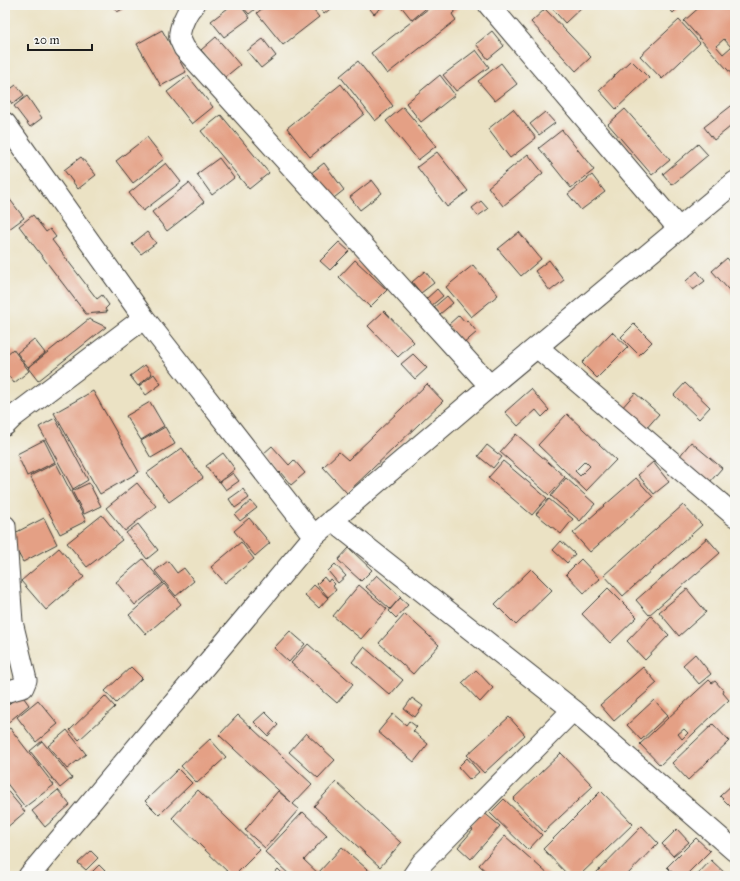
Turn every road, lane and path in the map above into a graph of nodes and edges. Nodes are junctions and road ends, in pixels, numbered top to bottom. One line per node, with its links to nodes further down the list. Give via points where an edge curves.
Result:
1 (194, 5): 8 (street, via 183,24 180,38 184,48)
2 (490, 5): 5 (street)
3 (5, 123): 6 (street)
4 (735, 182): 5 (street)
5 (679, 229): 7 (street)
6 (144, 318): 9 (street); 13 (street)
7 (537, 348): 8 (street); 10 (street)
8 (490, 386): 11 (street)
9 (8, 415)
10 (735, 516)
11 (332, 520): 13 (street); 15 (street)
12 (5, 526): 14 (street, via 12,622 26,680 23,687)
13 (314, 536): 17 (street)
14 (5, 692)
15 (573, 710): 16 (street); 18 (street, via 422,863)
16 (735, 851)
17 (29, 876)
18 (413, 876)

